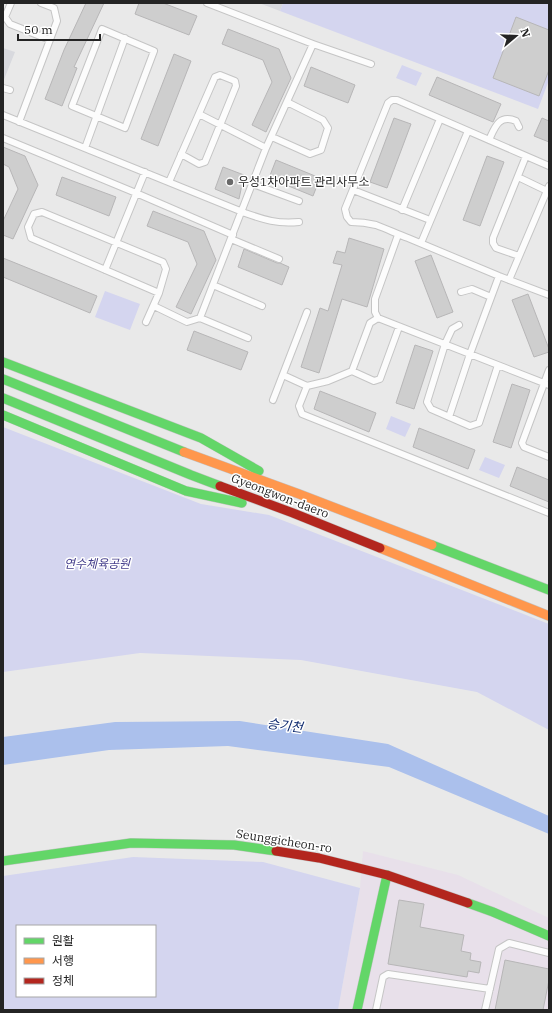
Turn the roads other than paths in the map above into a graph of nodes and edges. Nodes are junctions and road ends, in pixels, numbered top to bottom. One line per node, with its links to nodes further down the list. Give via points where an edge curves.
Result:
1 (11, 3): 5 (lane, via 5,17 10,24)
2 (41, 3): 5 (lane, via 54,8 58,21)
3 (207, 3): 6 (lane)
4 (125, 38): 13 (lane); 13 (lane, via 102,29 72,106); 13 (lane, via 154,51 125,128)
5 (50, 40): 15 (lane)
6 (313, 44): 7 (lane); 10 (lane)
7 (371, 64)
8 (3, 88): 9 (lane)
9 (10, 90)
10 (287, 102): 19 (lane); 19 (lane, via 323,120 328,128 321,150 310,154)
11 (199, 114): 16 (lane); 16 (lane, via 215,77 220,75 235,81 236,86); 24 (lane)
12 (3, 115): 15 (lane)
13 (96, 116): 22 (lane)
14 (440, 119): 18 (lane); 32 (lane, via 397,100 388,103); 35 (lane)
15 (19, 122): 22 (lane)
16 (220, 125): 23 (lane); 24 (lane, via 205,162 199,164)
17 (519, 127): 21 (lane, via 516,121 510,118 502,120 497,124)
18 (468, 131): 21 (lane); 37 (lane)
19 (272, 137): 23 (lane)
20 (3, 138): 33 (lane)
21 (489, 140): 25 (lane)
22 (85, 148): 27 (lane)
23 (266, 148): 30 (lane)
24 (181, 154): 29 (lane)
25 (526, 156): 26 (lane); 28 (lane)
26 (549, 166)
27 (144, 172): 29 (lane); 33 (lane)
28 (518, 177): 31 (lane); 43 (lane, via 493,243 496,248)
29 (169, 182): 36 (lane)
30 (253, 184): 34 (lane); 36 (lane)
31 (548, 188): 43 (lane)
32 (353, 190): 35 (lane); 39 (lane, via 345,208 351,222 363,222)
33 (136, 193): 40 (lane); 42 (lane)
34 (299, 201)
35 (402, 210): 37 (lane)
36 (242, 212): 38 (lane, via 269,221); 40 (lane)
37 (430, 220): 41 (lane)
38 (298, 222)
39 (398, 235): 41 (lane); 57 (lane, via 375,299 375,312)
40 (232, 237): 44 (lane); 48 (lane)
41 (421, 243): 46 (lane)
42 (116, 244): 45 (lane); 45 (lane, via 42,212 34,214 28,227 30,238); 50 (lane, via 163,262 166,269)
43 (519, 256): 47 (lane)
44 (279, 259)
45 (105, 270): 50 (lane)
46 (499, 276): 47 (lane); 52 (lane)
47 (509, 280): 51 (lane)
48 (213, 285): 54 (lane); 56 (lane)
49 (461, 292): 52 (lane, via 472,289)
50 (159, 293): 53 (lane)
51 (549, 295)
52 (491, 297): 63 (lane)
53 (154, 306): 56 (lane, via 188,322); 58 (lane)
54 (262, 306)
55 (306, 312): 68 (lane)
56 (200, 318): 61 (lane)
57 (378, 318): 60 (lane); 67 (lane, via 370,323)
58 (146, 322)
59 (459, 325): 62 (lane, via 452,329)
60 (399, 327): 62 (lane); 67 (lane, via 380,379 374,381)
61 (248, 338)
62 (446, 344): 63 (lane); 75 (lane, via 428,402 431,409)
63 (470, 354): 65 (lane); 75 (lane)
64 (3, 362): 77 (main road, via 201,438)
65 (498, 365): 70 (lane); 75 (lane, via 479,423 470,426)
66 (549, 370): 70 (lane)
67 (352, 371): 71 (lane)
68 (283, 375): 71 (lane); 73 (lane)
69 (3, 379): 77 (main road, Gyeongwon-daero, via 197,457)
70 (546, 384): 76 (lane, via 522,443 524,447)
71 (307, 386): 79 (lane, via 299,406 302,414)
72 (3, 398): 78 (main road, Gyeongwon-daero, via 191,475)
73 (273, 400)
74 (3, 415): 78 (main road, via 186,491)
75 (449, 417)
76 (549, 456)
77 (299, 494): 80 (main road, Gyeongwon-daero)
78 (294, 513): 81 (main road, Gyeongwon-daero)
79 (549, 513)
80 (549, 590)
81 (549, 616)
82 (3, 861): 83 (main road, Seunggicheon-ro, via 131,843 234,845 319,858)
83 (387, 875): 84 (main road, Seunggicheon-ro, via 493,912); 87 (main road)
84 (549, 936)
85 (549, 954): 86 (lane, via 509,943 499,949)
86 (490, 989): 88 (lane, via 388,974 383,977); 89 (lane)
87 (358, 1010)
88 (376, 1010)
89 (485, 1010)

